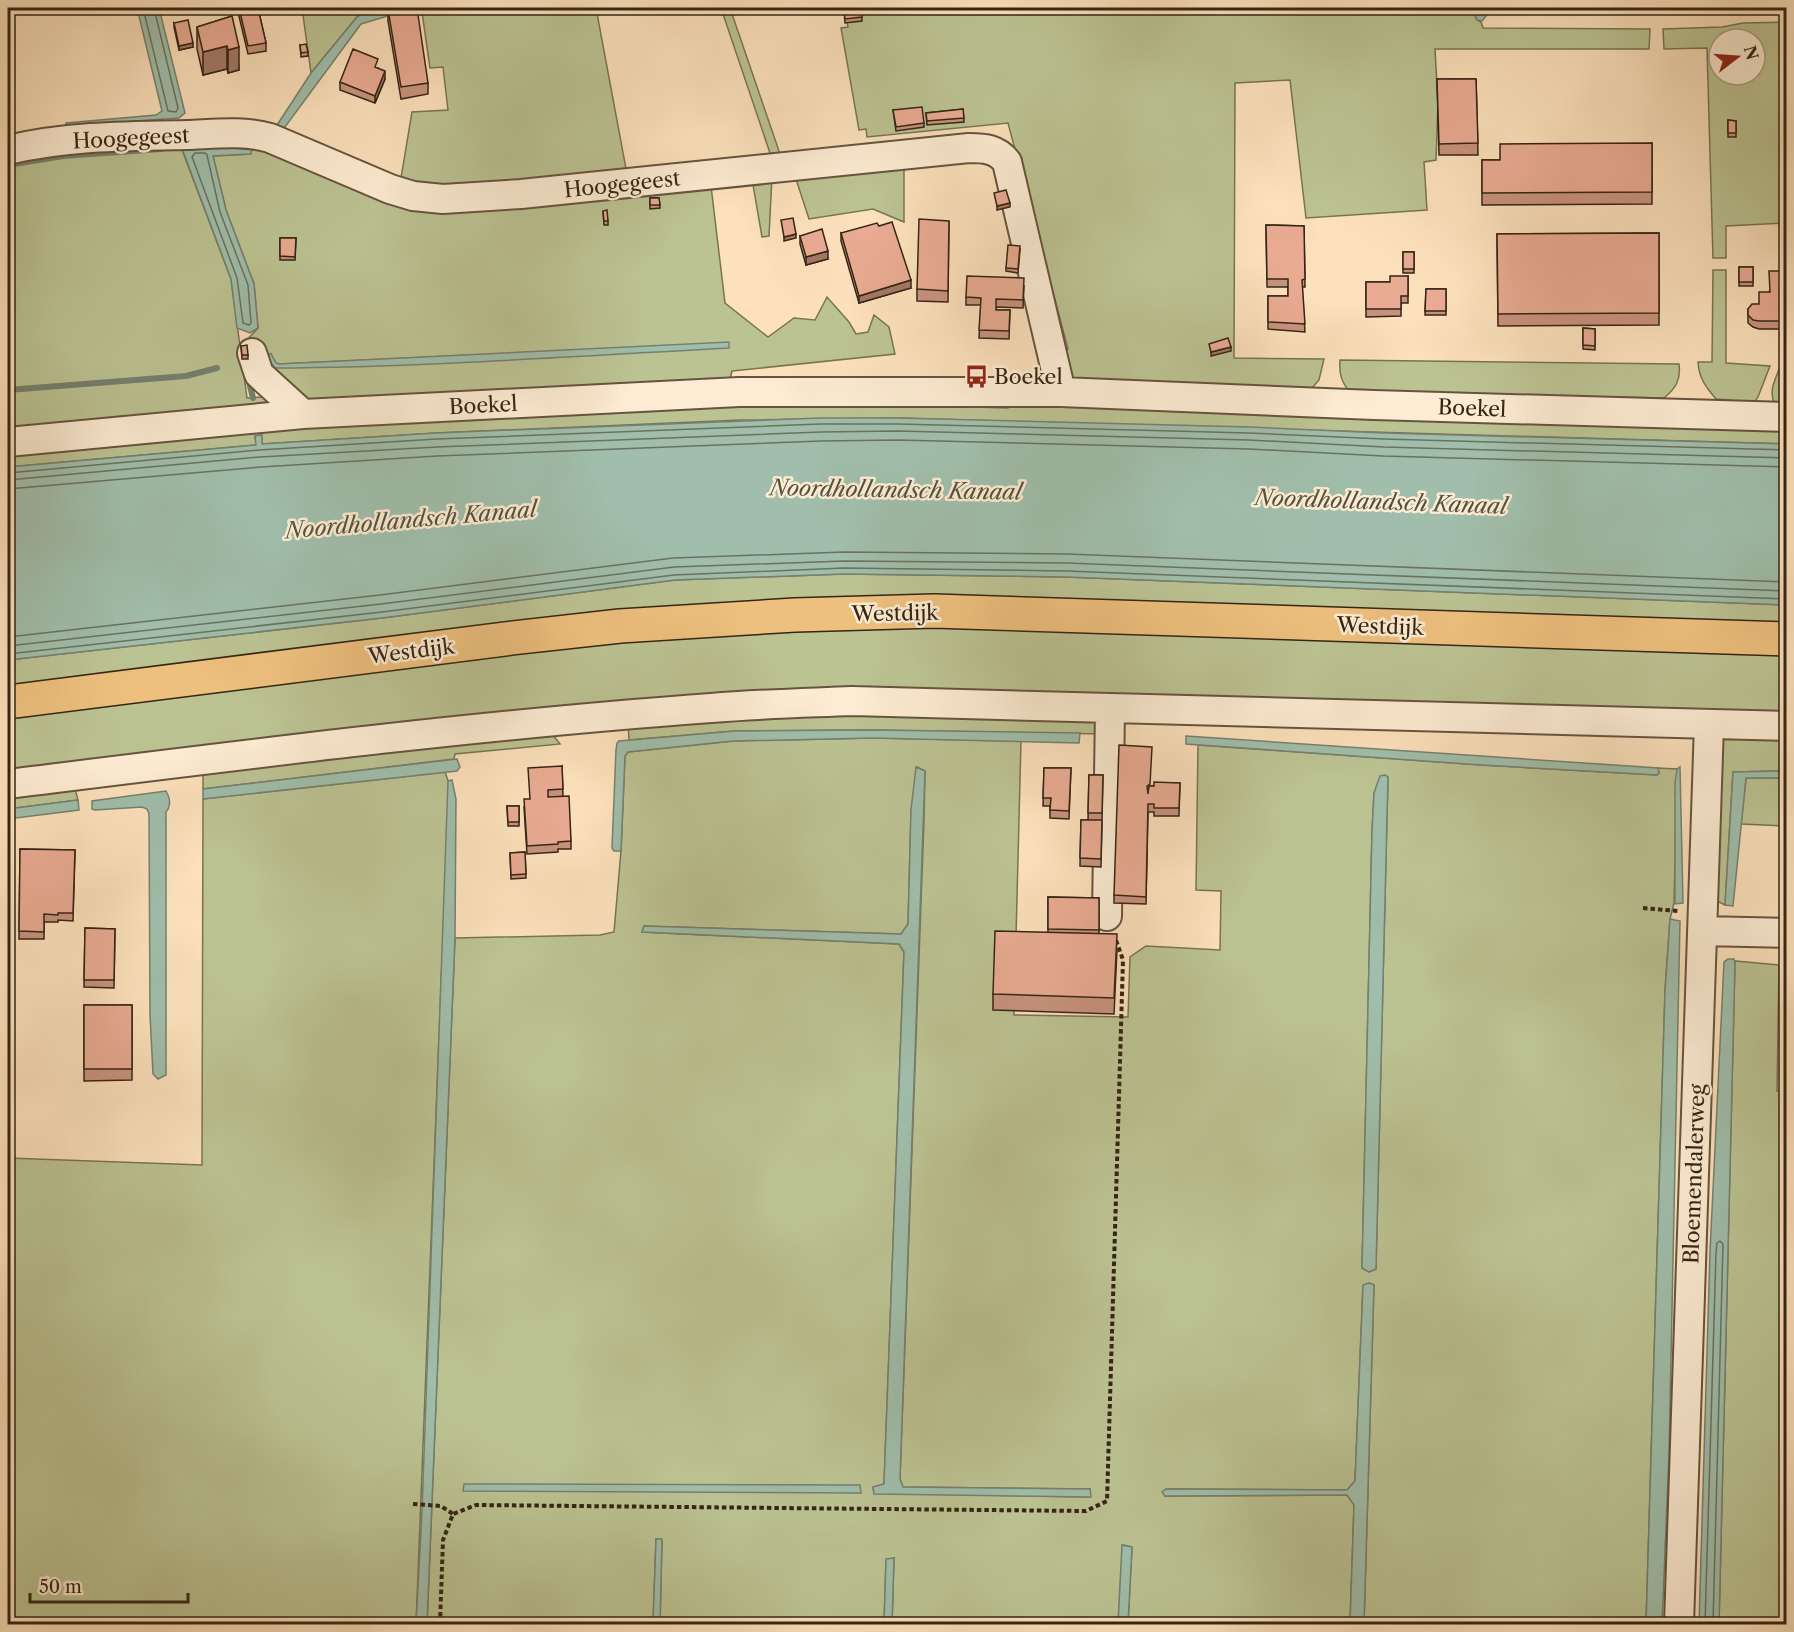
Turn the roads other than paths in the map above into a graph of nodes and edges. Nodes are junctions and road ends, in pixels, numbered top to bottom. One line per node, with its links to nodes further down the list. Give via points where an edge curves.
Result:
1 (8, 150): 3 (street, Hoogegeest, via 45,142 252,134 390,189 443,199 984,148 1007,162)
2 (252, 353): 4 (street, via 259,374)
3 (1061, 393): 4 (street, Boekel, via 739,392); 5 (street, Boekel)
4 (303, 414): 6 (street, Boekel)
5 (1786, 417)
6 (8, 442)
7 (1786, 639): 8 (main road, Westdijk, via 934,611 795,615 620,626)
8 (8, 702)
9 (1110, 709): 10 (street); 12 (street, via 852,701 713,708 562,720); 13 (street)
10 (1709, 724): 11 (street); 14 (street, Bloemendalerweg)
11 (1786, 726)
12 (8, 784)
13 (1107, 916)
14 (1702, 922): 15 (street); 16 (street, Bloemendalerweg)
15 (1786, 933)
16 (1679, 1624)

